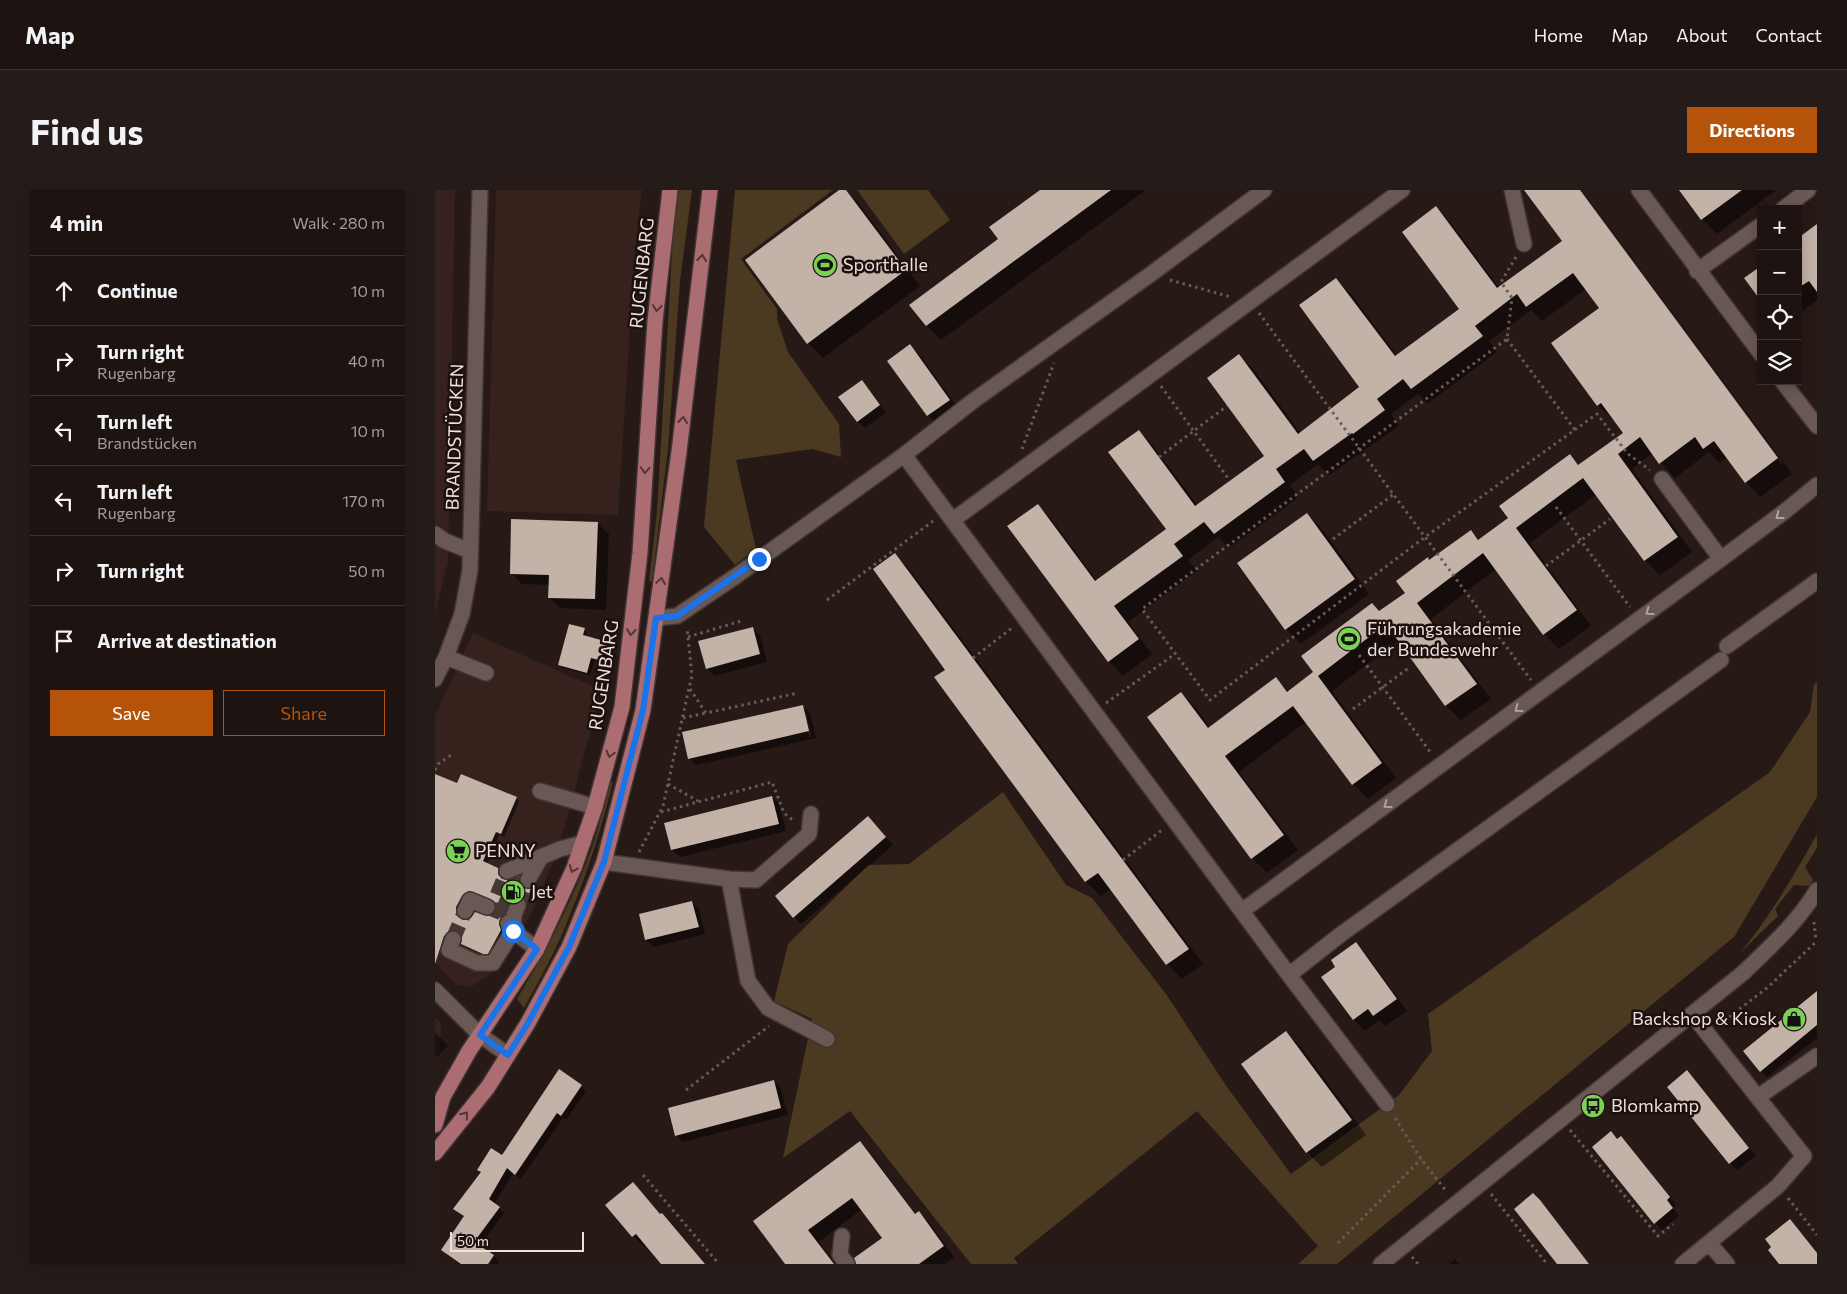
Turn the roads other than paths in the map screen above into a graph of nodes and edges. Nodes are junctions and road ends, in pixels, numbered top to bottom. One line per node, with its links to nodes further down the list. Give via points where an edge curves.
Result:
1 (480, 190): 21 (street, BRANDSTÜCKEN)
2 (670, 190): 29 (main road, RUGENBARG, one-way to 29, via 655,321 640,553 622,707)
3 (710, 190): 24 (main road, one-way to 3)
4 (1264, 190): 16 (street, via 973,401)
5 (1402, 190): 19 (street, via 1153,374)
6 (1512, 190): 11 (street)
7 (1639, 190): 12 (street)
8 (1808, 190): 9 (street)
9 (1788, 205)
10 (1757, 228): 12 (street)
11 (1524, 244)
12 (1697, 271): 13 (street)
13 (1757, 349)
14 (1785, 385): 15 (street)
15 (1817, 426)
16 (904, 455): 19 (street); 24 (street, via 677,616)
17 (1662, 479): 22 (street)
18 (1817, 485): 22 (street, one-way to 22)
19 (949, 516): 39 (street)
20 (435, 534): 21 (street)
21 (470, 551): 25 (street, BRANDSTÜCKEN, via 463,614)
22 (1721, 559): 39 (street, one-way to 39)
23 (1817, 581): 43 (street)
24 (656, 618): 32 (main road, via 643,710)
25 (446, 657): 26 (street); 27 (street, BRANDSTÜCKEN)
26 (486, 673)
27 (435, 680)
28 (540, 791): 29 (street)
29 (595, 807): 31 (main road, RUGENBARG)
30 (811, 814): 34 (street, via 809,834 757,880)
31 (583, 843): 33 (street, via 541,857); 42 (main road, RUGENBARG, one-way to 42)
32 (604, 862): 34 (street); 48 (main road, via 569,947)
33 (518, 873)
34 (729, 879): 47 (street, via 748,981 768,1008)
35 (1817, 890): 45 (street, via 1807,907 1772,946)
36 (518, 905): 40 (street)
37 (487, 907): 38 (street, via 470,900)
38 (465, 911)
39 (1242, 911): 43 (street)
40 (509, 925): 41 (street, via 493,963 477,963 449,950); 42 (street)
41 (453, 939)
42 (537, 949): 46 (main road, RUGENBARG)
43 (1289, 975): 51 (street)
44 (435, 990): 46 (street)
45 (1692, 1014): 50 (street); 57 (street)
46 (480, 1035): 48 (street); 52 (main road, RUGENBARG, via 443,1097)
47 (827, 1040)
48 (508, 1055): 53 (main road, one-way to 48, via 488,1087)
49 (1817, 1056): 50 (street)
50 (1758, 1097): 55 (street, via 1804,1156 1778,1186)
51 (1387, 1104)
52 (435, 1125)
53 (435, 1153)
54 (842, 1236): 56 (street, via 840,1255)
55 (1709, 1243): 58 (street); 59 (street)
56 (847, 1264)
57 (1381, 1264)
58 (1683, 1264)
59 (1727, 1264)

